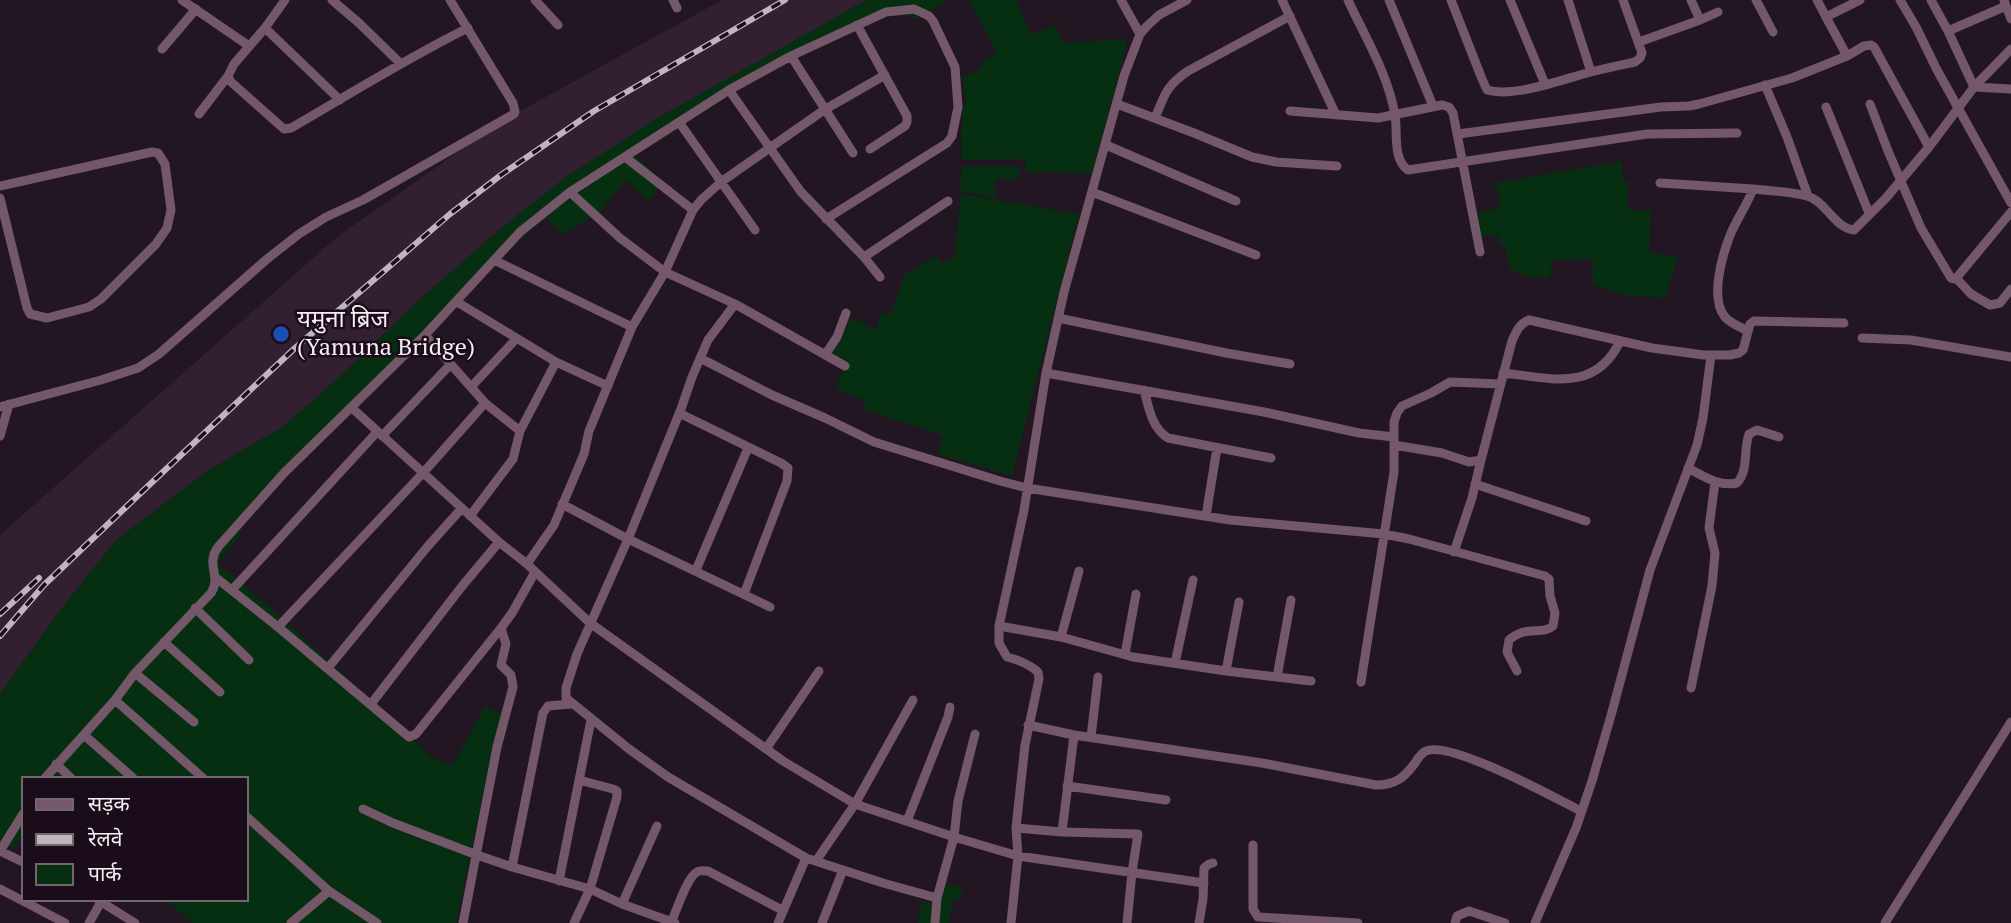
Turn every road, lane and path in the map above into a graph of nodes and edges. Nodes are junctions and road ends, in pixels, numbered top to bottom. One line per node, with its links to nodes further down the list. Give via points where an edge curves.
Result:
1 (182, 0): 22 (street)
2 (285, 0): 30 (street)
3 (332, 0): 41 (street)
4 (450, 0): 31 (street)
5 (1121, 0): 34 (street)
6 (1187, 0): 34 (street, via 1159,15)
7 (1282, 0): 24 (street)
8 (1348, 0): 60 (street, via 1386,82)
9 (1389, 0): 53 (street)
10 (1451, 0): 45 (street, via 1488,90 1510,92)
11 (1510, 0): 45 (street)
12 (1568, 0): 42 (street)
13 (1623, 0): 35 (street)
14 (1691, 0): 27 (street)
15 (1756, 0): 33 (street)
16 (1817, 0): 25 (street)
17 (1860, 0): 25 (street)
18 (1900, 0): 55 (street)
19 (1931, 0): 32 (street)
20 (539, 1): 28 (street)
21 (2005, 3): 26 (street); 32 (street)
22 (196, 9): 36 (street); 37 (street)
23 (1718, 12): 27 (street)
24 (1290, 16): 59 (street); 61 (street, via 1172,82)
25 (1826, 17): 40 (street)
26 (2011, 19)
27 (1700, 20): 35 (street)
28 (558, 25)
29 (857, 25): 39 (street); 43 (street); 88 (street, via 893,10 914,9 929,16 955,67 955,125 947,143)
30 (265, 28): 36 (street); 50 (street)
31 (468, 28): 41 (street); 124 (street, via 513,103 514,114 299,234 138,368)
32 (1948, 31): 47 (street)
33 (1773, 32)
34 (1140, 34): 51 (street)
35 (1639, 42): 42 (street, via 1642,53 1635,62)
36 (249, 47): 44 (street)
37 (162, 49)
38 (2011, 49): 47 (street)
39 (791, 56): 49 (street); 56 (street)
40 (1847, 56): 46 (street); 66 (street, via 1864,46 1874,47)
41 (400, 63): 50 (street)
42 (1591, 72): 45 (street)
43 (885, 75): 56 (street); 68 (street, via 907,122)
44 (228, 76): 50 (street, via 284,129); 58 (street)
45 (1545, 84)
46 (1765, 85): 64 (street, via 1689,106); 80 (street)
47 (1974, 87): 48 (street); 55 (street)
48 (2011, 89)
49 (729, 90): 62 (street); 67 (street)
50 (340, 100)
51 (1117, 104): 61 (street); 65 (street)
52 (1870, 104): 73 (street)
53 (1433, 106): 60 (street); 64 (street, via 1449,107)
54 (1826, 107): 87 (street)
55 (1958, 109): 66 (street); 84 (street)
56 (824, 110): 67 (street); 69 (street)
57 (1290, 111): 59 (street)
58 (199, 114)
59 (1336, 115): 60 (street)
60 (1395, 115): 71 (street, via 1403,168 1412,171)
61 (1155, 118): 72 (street, via 1252,158)
62 (679, 122): 70 (street); 74 (street)
63 (1737, 133): 71 (street, via 1647,134)
64 (1458, 134): 71 (street)
65 (1106, 145): 79 (street); 83 (street)
66 (1929, 147): 73 (street)
67 (770, 148): 74 (street); 88 (street)
68 (870, 149)
69 (853, 153)
70 (625, 157): 78 (street); 85 (street)
71 (1462, 163): 90 (street)
72 (1337, 166)
73 (1901, 179): 87 (street); 96 (street, via 1921,228 1948,275)
74 (721, 182): 85 (street); 89 (street)
75 (1660, 183): 77 (street)
76 (0, 186): 81 (street, via 152,152 165,164 171,210 167,228 156,244 102,299 79,311 47,318 30,314 27,308)
77 (1753, 189): 80 (street); 104 (street, via 1732,231 1717,287 1722,314)
78 (570, 192): 93 (street, via 520,232); 94 (street)
79 (1092, 192): 91 (street); 101 (street)
80 (1808, 196): 87 (street, via 1848,230 1858,227)
81 (0, 198)
82 (948, 201): 92 (street)
83 (1236, 201)
84 (2011, 203)
85 (693, 210): 94 (street)
86 (2011, 212): 96 (street)
87 (1869, 213)
88 (826, 219): 92 (street)
89 (755, 230)
90 (1480, 252)
91 (1256, 255)
92 (864, 257): 95 (street)
93 (494, 260): 98 (street); 103 (street)
94 (665, 272): 99 (street); 103 (street)
95 (880, 277)
96 (1956, 278): 97 (street, via 1990,306 2000,303)
97 (2011, 289)
98 (457, 302): 105 (street); 107 (street)
99 (735, 304): 109 (street); 112 (street)
100 (846, 313): 109 (street)
101 (1058, 318): 114 (street); 117 (street)
102 (1844, 323): 104 (street, via 1754,321)
103 (632, 327): 120 (street)
104 (1748, 331): 110 (street, via 1739,353)
105 (425, 335): 115 (street); 125 (street)
106 (1862, 338): 111 (street, via 1904,339)
107 (516, 339): 113 (street); 121 (street)
108 (1620, 341): 110 (street); 118 (street, via 1607,363 1586,376 1568,379); 118 (street, via 1530,320 1518,328)
109 (825, 355): 116 (street)
110 (1711, 355): 136 (street, via 1700,433)
111 (2011, 357)
112 (700, 358): 126 (street); 140 (street, via 874,442)
113 (556, 362): 120 (street); 127 (street)
114 (1290, 364)
115 (450, 365): 121 (street); 128 (street)
116 (845, 366)
117 (1046, 373): 122 (street); 140 (street)
118 (1503, 373): 119 (street)
119 (1500, 384): 131 (street, via 1450,382 1406,403 1397,413); 135 (street)
120 (608, 386): 141 (street)
121 (471, 387): 123 (street)
122 (1144, 390): 131 (street); 133 (street, via 1160,433)
123 (485, 403): 127 (street); 137 (street)
124 (5, 406): 129 (street)
125 (352, 408): 128 (street); 154 (street, via 218,548 212,560)
126 (679, 413): 132 (street); 147 (street)
127 (520, 431): 143 (street, via 513,459)
128 (379, 434): 137 (street); 156 (street)
129 (0, 436)
130 (1779, 437): 138 (street, via 1753,431 1747,438 1741,479 1731,484)
131 (1394, 441): 135 (street, via 1469,462); 146 (street)
132 (748, 448): 151 (street); 157 (street, via 785,465 789,476)
133 (1217, 448): 134 (street); 144 (street)
134 (1271, 458)
135 (1481, 460): 139 (street)
136 (1688, 467): 138 (street); 207 (street, via 1650,570)
137 (423, 473): 142 (street); 165 (street)
138 (1715, 482): 181 (street, via 1709,528 1715,553 1712,586)
139 (1475, 484): 145 (street); 149 (street)
140 (1027, 488): 144 (street); 164 (street)
141 (562, 505): 147 (street); 150 (street)
142 (462, 508): 143 (street); 172 (street)
143 (470, 516): 148 (street)
144 (1206, 516): 146 (street)
145 (1586, 521)
146 (1384, 534): 149 (street); 180 (street)
147 (628, 539): 151 (street); 163 (street)
148 (499, 542): 150 (street); 185 (street)
149 (1454, 552): 175 (street, via 1549,579 1553,626 1546,631 1524,631 1509,640 1507,652)
150 (527, 564): 152 (street)
151 (696, 570): 157 (street)
152 (535, 572): 163 (street); 166 (street)
153 (1079, 572): 167 (street)
154 (215, 577): 156 (street); 162 (street, via 211,593)
155 (1193, 580): 171 (street)
156 (232, 590): 165 (street)
157 (744, 594): 161 (street)
158 (1136, 594): 169 (street)
159 (1292, 600): 178 (street)
160 (1239, 602): 174 (street)
161 (770, 607)
162 (195, 608): 168 (street); 170 (street)
163 (590, 623): 186 (street, via 566,688); 196 (street)
164 (999, 626): 167 (street); 191 (street, via 999,643 1007,657 1038,672)
165 (278, 627): 172 (street)
166 (501, 628): 185 (street, via 416,734 404,735); 217 (street, via 506,644 501,665 511,676 513,687)
167 (1061, 637): 169 (street)
168 (163, 642): 176 (street); 182 (street)
169 (1125, 654): 171 (street)
170 (249, 660)
171 (1175, 663): 174 (street)
172 (328, 668): 185 (street)
173 (819, 671): 196 (street)
174 (1226, 671): 178 (street)
175 (1517, 671)
176 (135, 673): 183 (street); 189 (street)
177 (1098, 677): 195 (street)
178 (1277, 677): 179 (street)
179 (1311, 681)
180 (1361, 682)
181 (1691, 688)
182 (220, 692)
183 (115, 700): 193 (street); 201 (street)
184 (913, 700): 205 (street)
185 (371, 704)
186 (571, 704): 188 (street); 223 (street, via 548,706 543,713)
187 (950, 707): 210 (street)
188 (591, 720): 202 (street); 219 (street, via 668,777)
189 (194, 722)
190 (2011, 722): 256 (street)
191 (1028, 725): 194 (street); 212 (street)
192 (975, 734): 214 (street)
193 (84, 735): 197 (street); 200 (street)
194 (1074, 735): 195 (street); 203 (street)
195 (1091, 737): 207 (street, via 1376,785 1402,779 1427,750 1439,750 1493,768)
196 (766, 749): 205 (street)
197 (56, 764): 198 (street); 199 (street)
198 (47, 776)
199 (69, 776)
200 (131, 776)
201 (201, 776)
202 (579, 780): 226 (street); 229 (street, via 618,794)
203 (1068, 786): 204 (street); 213 (street)
204 (1166, 800)
205 (855, 804): 210 (street); 221 (street)
206 (363, 810): 217 (street)
207 (1581, 811): 255 (street)
208 (21, 817): 216 (street)
209 (248, 818): 230 (street)
210 (907, 821): 214 (street)
211 (657, 825): 236 (street)
212 (1016, 828): 213 (street); 218 (street)
213 (1062, 832): 225 (street, via 1138,834)
214 (954, 837): 218 (street); 231 (street)
215 (1253, 845): 252 (street, via 1253,909 1258,917)
216 (0, 851): 220 (street)
217 (477, 855): 223 (street); 244 (street)
218 (1018, 856): 225 (street); 249 (street)
219 (806, 858): 221 (street); 237 (street)
220 (21, 861)
221 (816, 861): 224 (street)
222 (1213, 863): 227 (street, via 1204,868)
223 (512, 867): 226 (street)
224 (843, 870): 231 (street); 247 (street)
225 (1132, 872): 227 (street); 250 (street)
226 (559, 881): 229 (street)
227 (1204, 883): 251 (street)
228 (0, 889): 232 (street)
229 (590, 889): 236 (street); 245 (street)
230 (329, 891): 242 (street); 243 (street)
231 (937, 898): 248 (street)
232 (21, 900)
233 (25, 902): 239 (street)
234 (99, 902): 240 (street)
235 (101, 902): 241 (street)
236 (622, 904): 238 (street)
237 (782, 910): 238 (street, via 701,871 690,881); 246 (street)
238 (672, 922)
239 (65, 923)
240 (89, 923)
241 (135, 923)
242 (291, 923)
243 (377, 923)
244 (463, 923)
245 (574, 923)
246 (778, 923)
247 (822, 923)
248 (935, 923)
249 (1011, 923)
250 (1127, 923)
251 (1199, 923)
252 (1358, 923)
253 (1455, 923): 254 (street, via 1457,916 1469,911)
254 (1506, 923)
255 (1535, 923)
256 (1885, 923)

